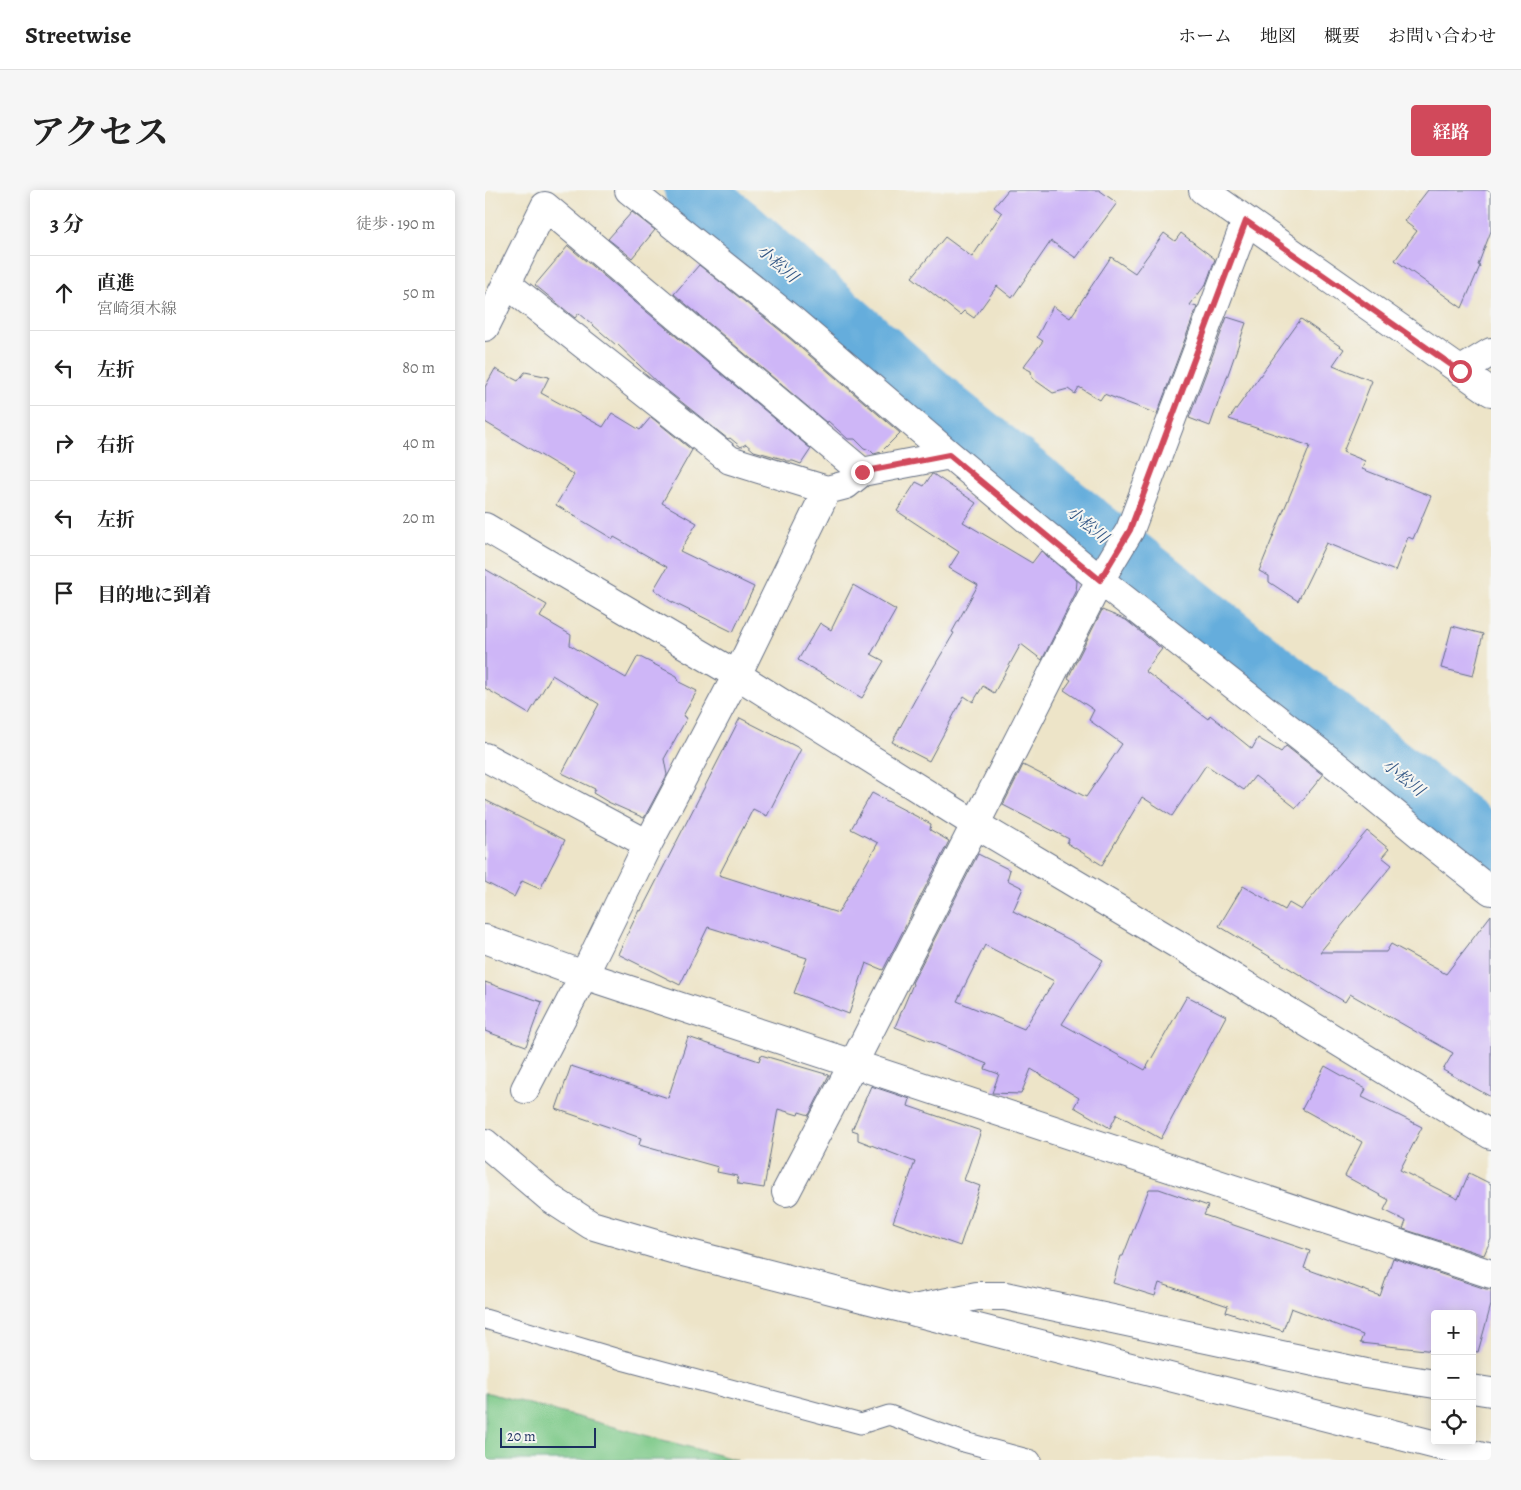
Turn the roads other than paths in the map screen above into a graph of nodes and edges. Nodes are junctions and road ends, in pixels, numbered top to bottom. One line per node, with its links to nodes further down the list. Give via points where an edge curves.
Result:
1 (629, 190): 10 (street, via 791,319)
2 (1203, 190): 4 (street)
3 (549, 198): 5 (street); 11 (street)
4 (1246, 221): 8 (street); 14 (street, via 1130,530)
5 (507, 284): 6 (street); 12 (street, via 730,460)
6 (485, 327)
7 (1491, 352): 8 (street)
8 (1460, 371): 9 (street)
9 (1491, 392)
10 (949, 455): 11 (street); 14 (street)
11 (862, 472): 12 (street, via 846,485)
12 (827, 490): 15 (street)
13 (485, 527): 15 (street)
14 (1100, 580): 17 (street); 19 (street)
15 (737, 675): 17 (street); 18 (street)
16 (485, 757): 18 (street)
17 (975, 824): 22 (street); 24 (street)
18 (648, 844): 21 (street)
19 (1491, 891)
20 (485, 939): 21 (street)
21 (584, 975): 22 (street); 23 (street)
22 (853, 1064): 26 (street); 27 (street)
23 (525, 1089)
24 (1491, 1135)
25 (485, 1143): 28 (street, via 551,1199 591,1225)
26 (786, 1192)
27 (1491, 1274)
28 (909, 1310): 30 (street, via 977,1296 1005,1296 1366,1373); 33 (street)
29 (485, 1319): 34 (lane, via 622,1360 861,1424 889,1415 964,1442)
30 (1431, 1383)
31 (1476, 1390): 32 (street)
32 (1491, 1392)
33 (1491, 1459)
34 (1031, 1460)

